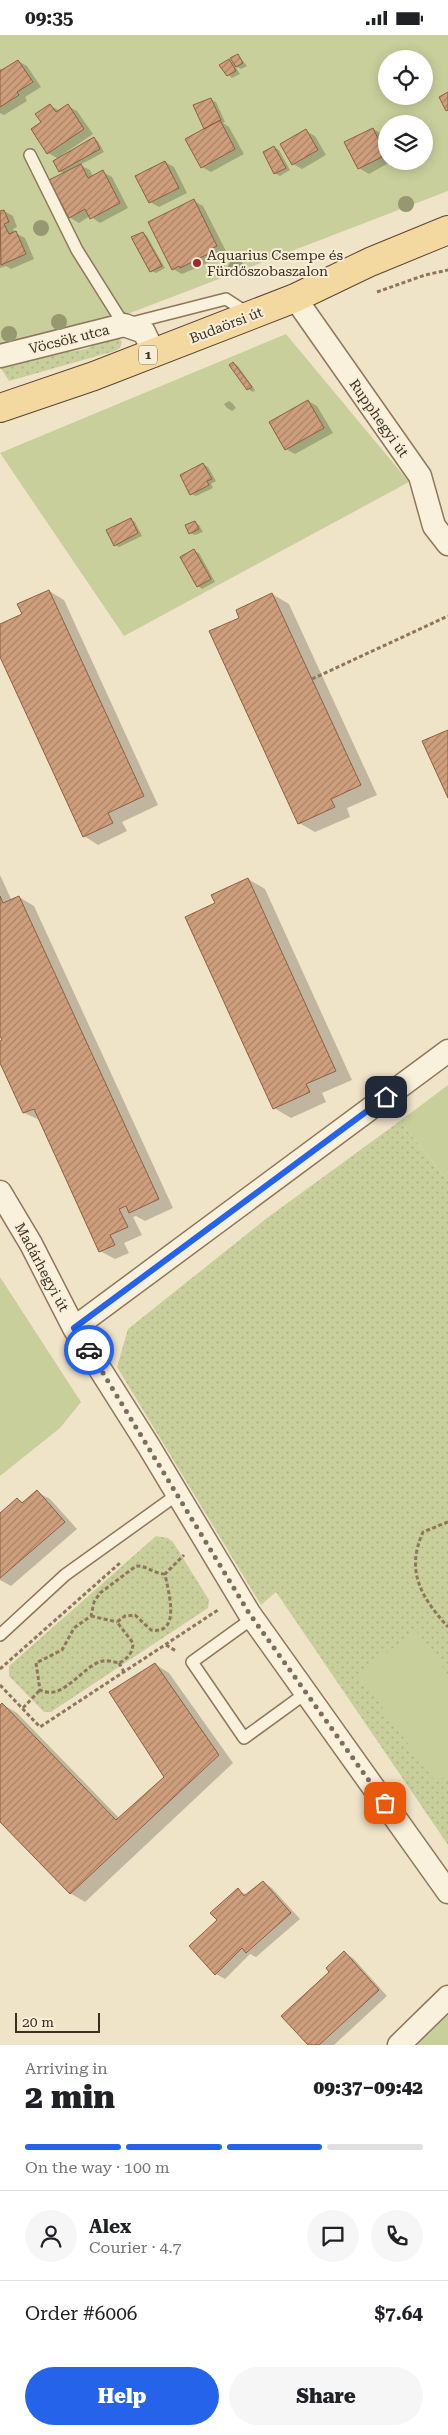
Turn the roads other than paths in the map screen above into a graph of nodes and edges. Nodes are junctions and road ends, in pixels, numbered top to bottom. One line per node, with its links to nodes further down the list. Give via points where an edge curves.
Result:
1 (30, 155): 5 (lane, via 77,250)
2 (448, 231): 3 (main road, Budaörsi út / 1, via 370,262)
3 (295, 298): 4 (main road, Budaörsi út / 1); 9 (street, Rupphegyi út, via 420,477 434,526)
4 (250, 315): 5 (lane, via 226,299); 6 (main road, Budaörsi út / 1)
5 (124, 325): 6 (street, Vöcsök utca, via 144,332); 7 (street, Vöcsök utca)
6 (154, 353): 8 (main road, Budaörsi út / 1)
7 (0, 356)
8 (0, 408)
9 (448, 544)
10 (448, 1051): 12 (street)
11 (0, 1192): 12 (street, Madárhegyi út)
12 (74, 1328): 13 (street, Madárhegyi út)
13 (178, 1494): 14 (street, Madárhegyi út); 15 (lane, via 65,1575)
14 (253, 1618): 16 (street, Madárhegyi út); 16 (lane, via 192,1662 244,1738)
15 (0, 1635)
16 (306, 1693): 17 (street, Madárhegyi út)
17 (448, 1893)
18 (448, 1997): 19 (street)
19 (399, 2045)

